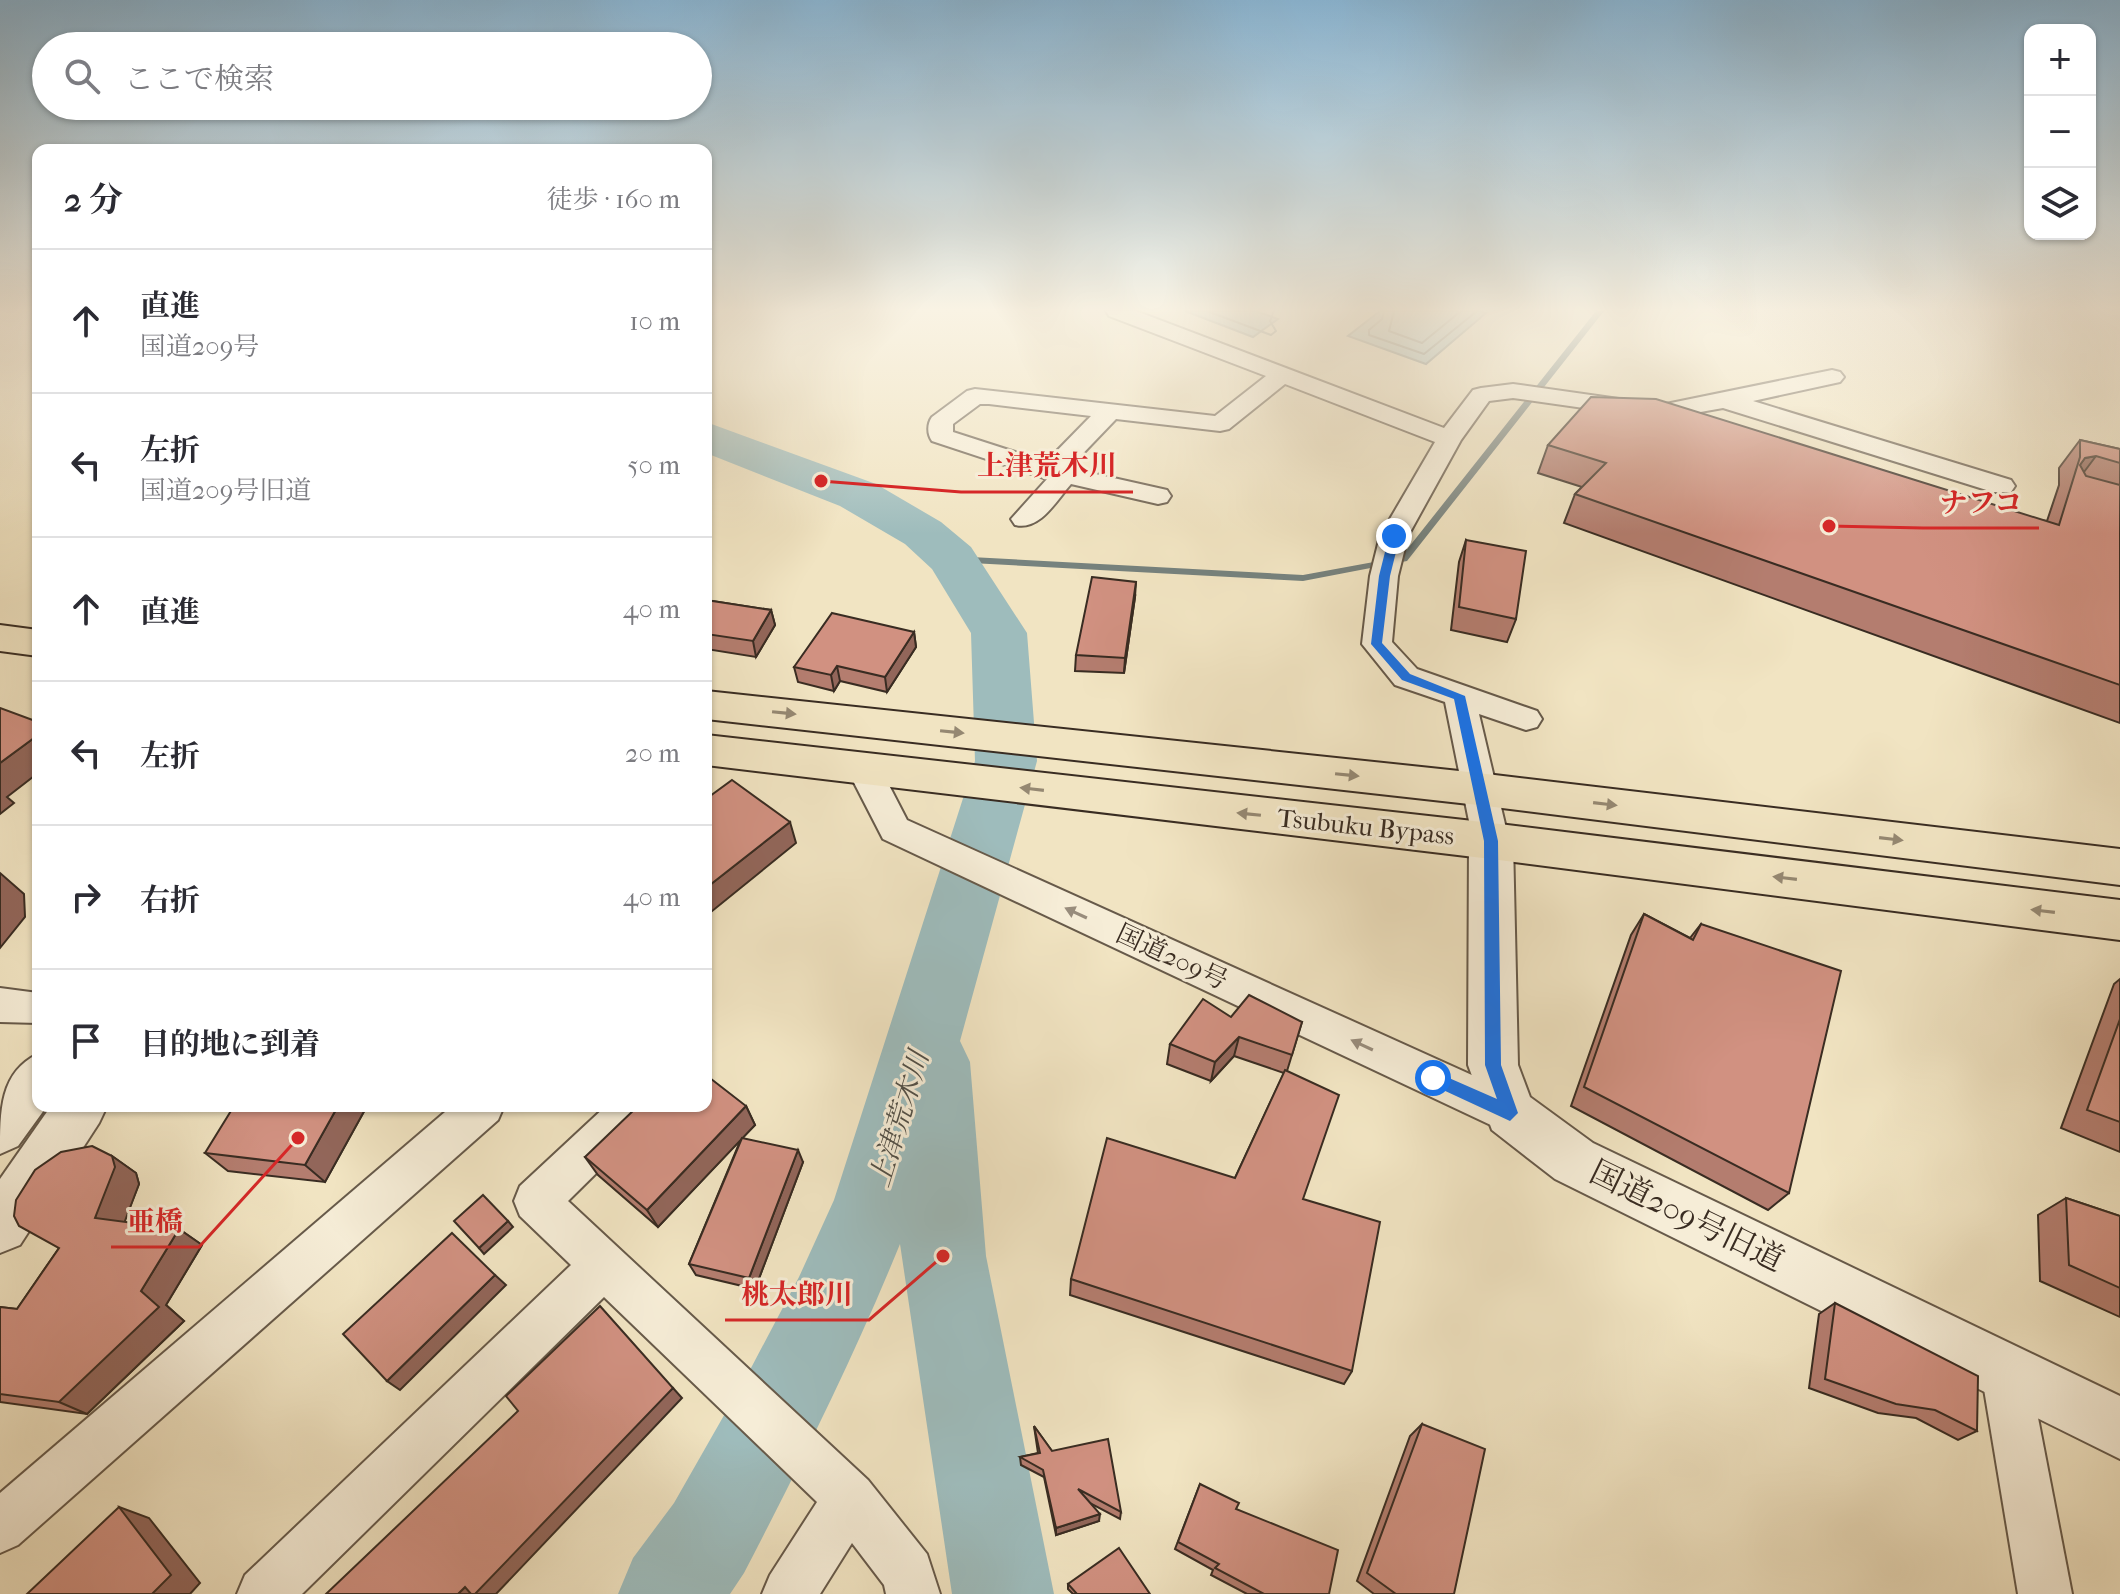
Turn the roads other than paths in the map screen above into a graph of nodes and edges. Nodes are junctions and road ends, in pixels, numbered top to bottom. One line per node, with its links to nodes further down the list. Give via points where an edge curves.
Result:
1 (1269, 385): 5 (street, via 1220,424)
2 (1309, 385): 6 (street)
3 (1793, 385): 4 (street)
4 (1725, 400): 6 (street, via 1661,412 1513,391 1491,393 1481,395); 8 (street)
5 (1110, 411): 7 (street); 7 (street, via 975,396 941,422 941,436)
6 (1449, 439): 13 (street, via 1394,536 1377,644 1406,677)
7 (1058, 474): 9 (street); 10 (street)
8 (2002, 486)
9 (1158, 496)
10 (1025, 519)
11 (0, 638): 12 (highway)
12 (32, 642)
13 (1459, 696): 15 (street); 18 (street)
14 (712, 706): 18 (highway, Tsubuku Bypass, one-way to 18)
15 (1526, 719)
16 (712, 751): 17 (highway, Tsubuku Bypass)
17 (864, 769): 19 (highway, Tsubuku Bypass, one-way to 17); 26 (street, 国道209号, one-way to 17, via 895,829)
18 (1478, 789): 19 (street); 20 (highway, Tsubuku Bypass, one-way to 20)
19 (1491, 841): 21 (highway, Tsubuku Bypass, one-way to 19); 26 (street, via 1493,1065)
20 (2120, 867)
21 (2120, 920)
22 (32, 1085): 27 (street)
23 (77, 1112): 28 (street)
24 (476, 1112): 33 (street)
25 (629, 1112): 29 (street, via 536,1201)
26 (1510, 1113): 30 (street, 国道209号旧道, via 1574,1161)
27 (0, 1129)
28 (0, 1226)
29 (604, 1265): 32 (street); 34 (street)
30 (2005, 1371): 31 (street, 国道209号旧道); 37 (street)
31 (2120, 1428)
32 (850, 1498): 35 (street); 36 (street, via 908,1573)
33 (0, 1527)
34 (264, 1594)
35 (789, 1594)
36 (913, 1594)
37 (2045, 1594)

